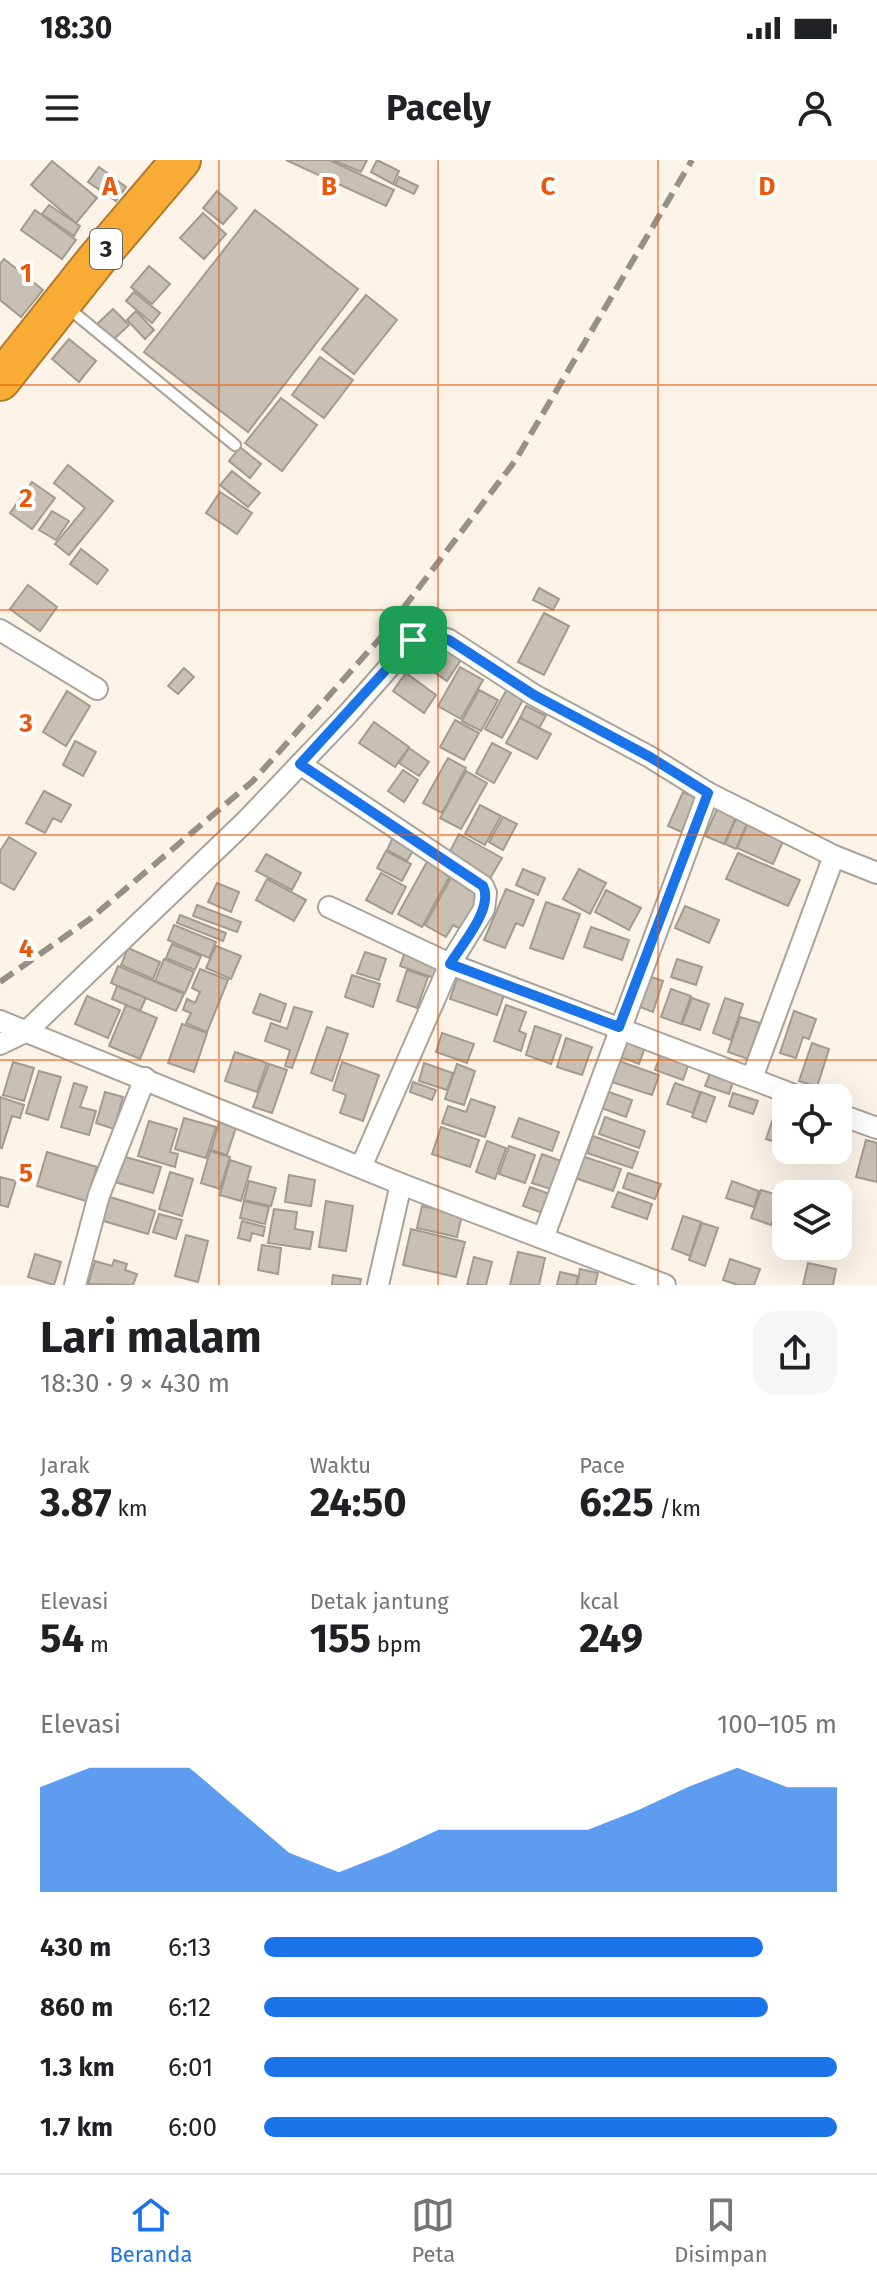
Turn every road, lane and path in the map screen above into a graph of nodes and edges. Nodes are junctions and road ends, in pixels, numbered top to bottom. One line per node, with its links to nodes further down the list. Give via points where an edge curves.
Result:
1 (181, 160): 2 (highway, 3)
2 (62, 304): 3 (highway, 3); 4 (lane)
3 (0, 381)
4 (235, 445)
5 (0, 630): 6 (street)
6 (97, 689)
7 (300, 764): 8 (street, via 413,640 427,633 449,640 534,695); 12 (street, via 483,886 484,909); 15 (street)
8 (708, 793): 9 (street); 14 (street)
9 (834, 856): 10 (street); 18 (street)
10 (877, 873)
11 (329, 907): 12 (street)
12 (450, 964): 14 (street); 22 (street)
13 (0, 1021): 15 (street)
14 (619, 1027): 18 (street); 24 (street)
15 (27, 1031): 16 (street); 17 (street)
16 (0, 1044)
17 (145, 1078): 22 (street); 25 (street, via 99,1195)
18 (752, 1078): 19 (street)
19 (772, 1086)
20 (852, 1119): 21 (street)
21 (877, 1128)
22 (361, 1167): 23 (street)
23 (401, 1184): 24 (street); 26 (street)
24 (543, 1238): 27 (street)
25 (75, 1285)
26 (378, 1285)
27 (665, 1285)

